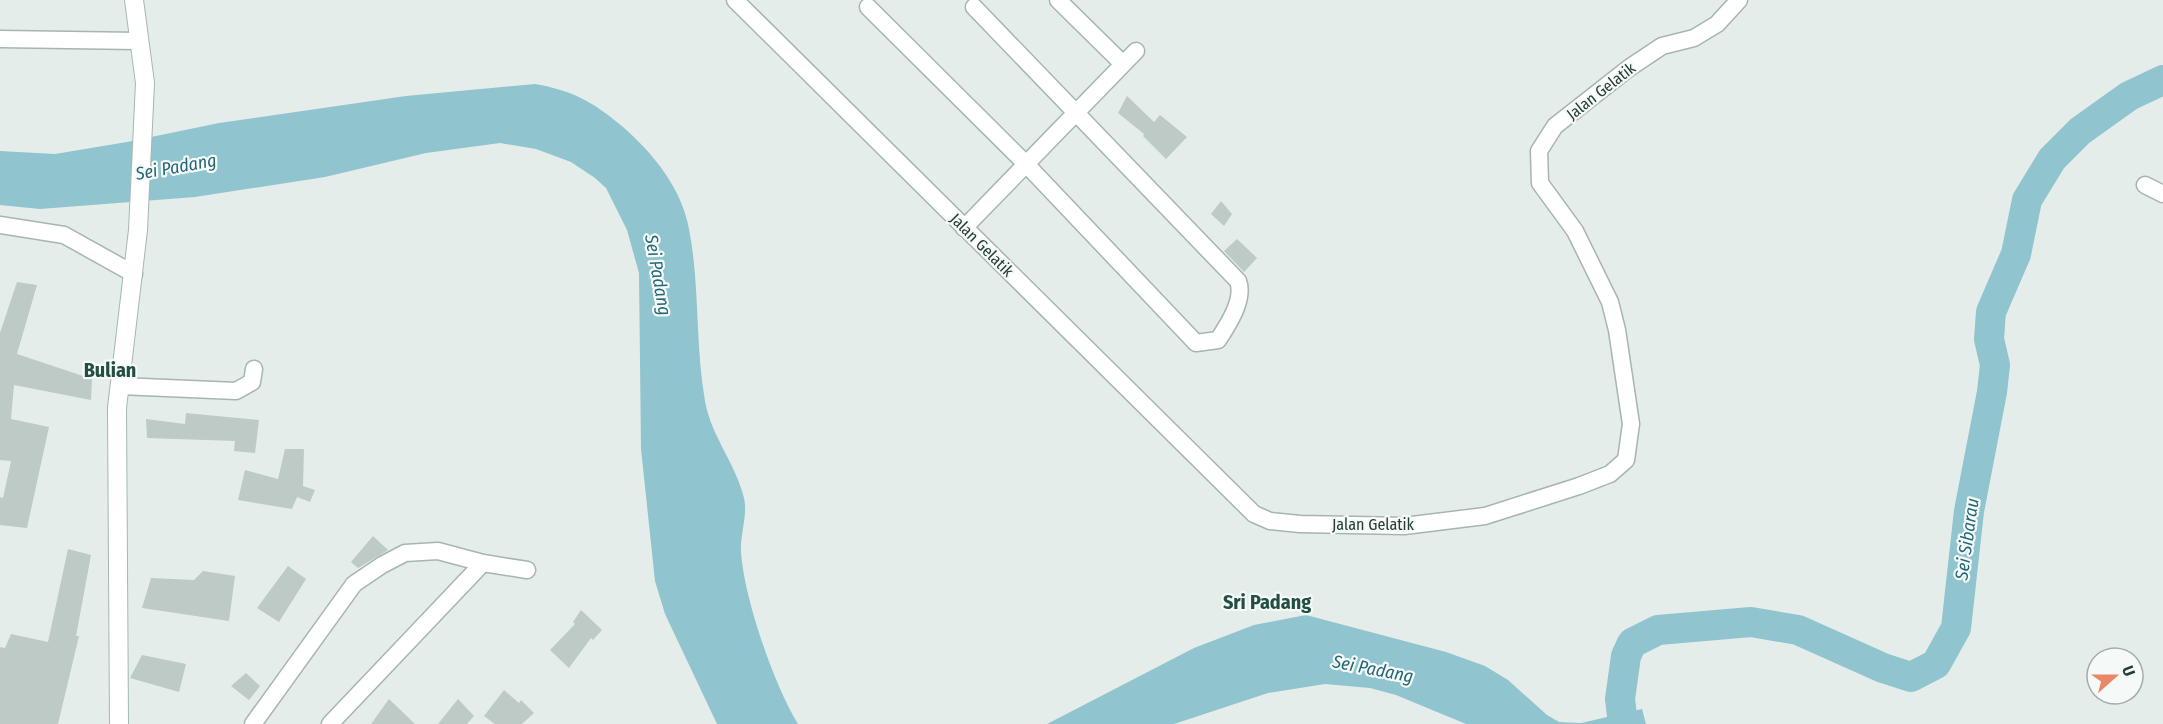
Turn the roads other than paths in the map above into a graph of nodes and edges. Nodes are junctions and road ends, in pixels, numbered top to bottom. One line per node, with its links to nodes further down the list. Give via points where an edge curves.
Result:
1 (134, 0): 8 (main road)
2 (735, 0): 16 (street, Jalan Gelatik)
3 (1058, 0): 10 (street)
4 (1739, 0): 16 (street, Jalan Gelatik, via 1694,38 1662,46 1629,68 1555,126 1539,150 1540,183 1575,231 1610,302 1631,424 1629,450 1626,460 1610,474 1485,516 1404,526 1300,524 1270,521 1254,514)
5 (868, 7): 12 (street)
6 (974, 7): 11 (street)
7 (0, 39): 8 (street)
8 (138, 41): 17 (main road, via 145,83)
9 (1136, 51): 10 (street)
10 (1123, 64): 11 (street)
11 (1075, 114): 12 (street); 12 (street, via 1238,281 1241,288 1237,305 1218,340 1197,343)
12 (1026, 164): 16 (street)
13 (2145, 185): 14 (street)
14 (2163, 194)
15 (0, 225): 17 (street, via 64,235)
16 (964, 228)
17 (134, 274): 19 (main road)
18 (254, 369): 19 (street, via 252,382 236,391)
19 (120, 386): 22 (main road, via 116,486)
20 (483, 563): 21 (street); 23 (street, via 438,551 405,553 354,584); 24 (street)
21 (527, 570)
22 (119, 724)
23 (253, 724)
24 (330, 724)

